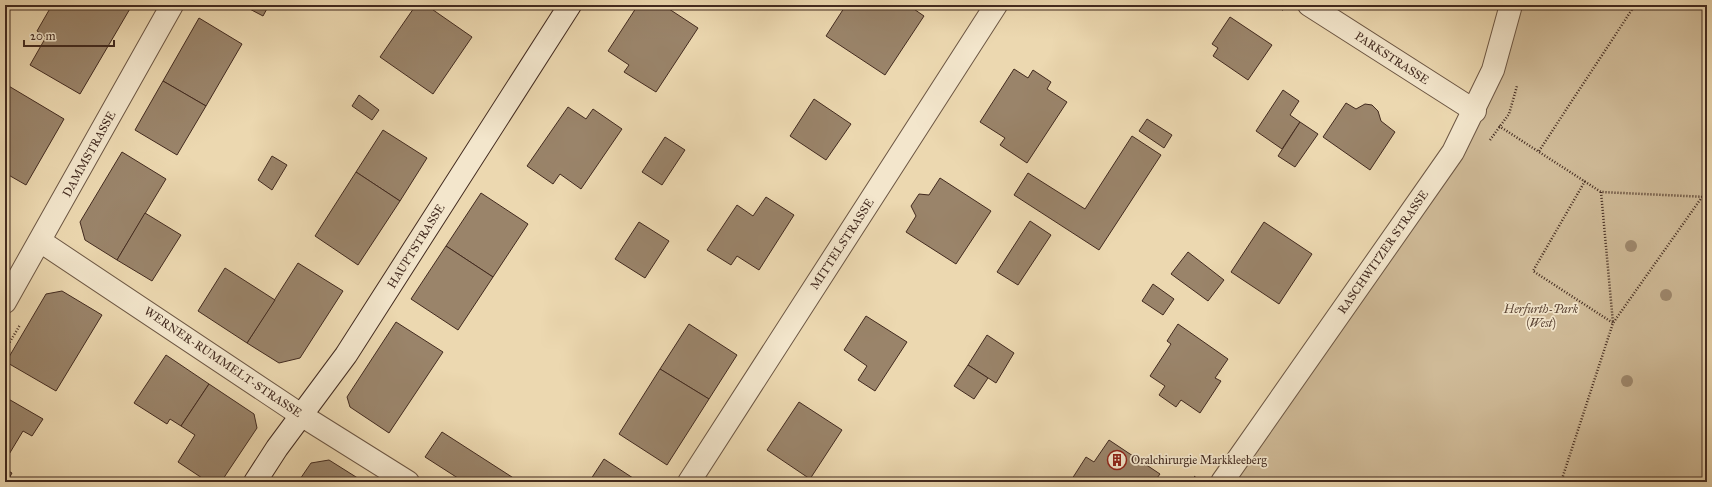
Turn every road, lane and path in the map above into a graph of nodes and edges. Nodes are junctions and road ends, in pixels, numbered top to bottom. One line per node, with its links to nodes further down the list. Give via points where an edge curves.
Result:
1 (172, 5): 16 (street, DAMMSTRASSE)
2 (570, 5): 21 (street, HAUPTSTRASSE, via 346,355)
3 (996, 5): 25 (street, MITTELSTRASSE)
4 (1275, 5): 8 (path)
5 (1309, 5): 9 (street, PARKSTRASSE)
6 (1511, 5): 9 (street, RASCHWITZER STRASSE, via 1493,70)
7 (1635, 5): 10 (path)
8 (1285, 11)
9 (1474, 111): 10 (path); 27 (street, RASCHWITZER STRASSE, via 1453,152)
10 (1539, 151): 11 (path)
11 (1585, 182): 13 (path); 19 (path, via 1533,270)
12 (1707, 190): 14 (path)
13 (1601, 192): 14 (path); 19 (path)
14 (1703, 196): 15 (path); 19 (path)
15 (1707, 197)
16 (40, 241): 17 (street, DAMMSTRASSE); 21 (street, WERNER-RUMMELT-STRASSE)
17 (5, 302)
18 (21, 322): 20 (path)
19 (1613, 323): 28 (path)
20 (5, 350)
21 (301, 415): 23 (street, HAUPTSTRASSE); 24 (street, WERNER-RUMMELT-STRASSE)
22 (1198, 473): 26 (path)
23 (255, 482)
24 (408, 482)
25 (689, 482)
26 (1191, 482)
27 (1222, 482)
28 (1561, 482)

